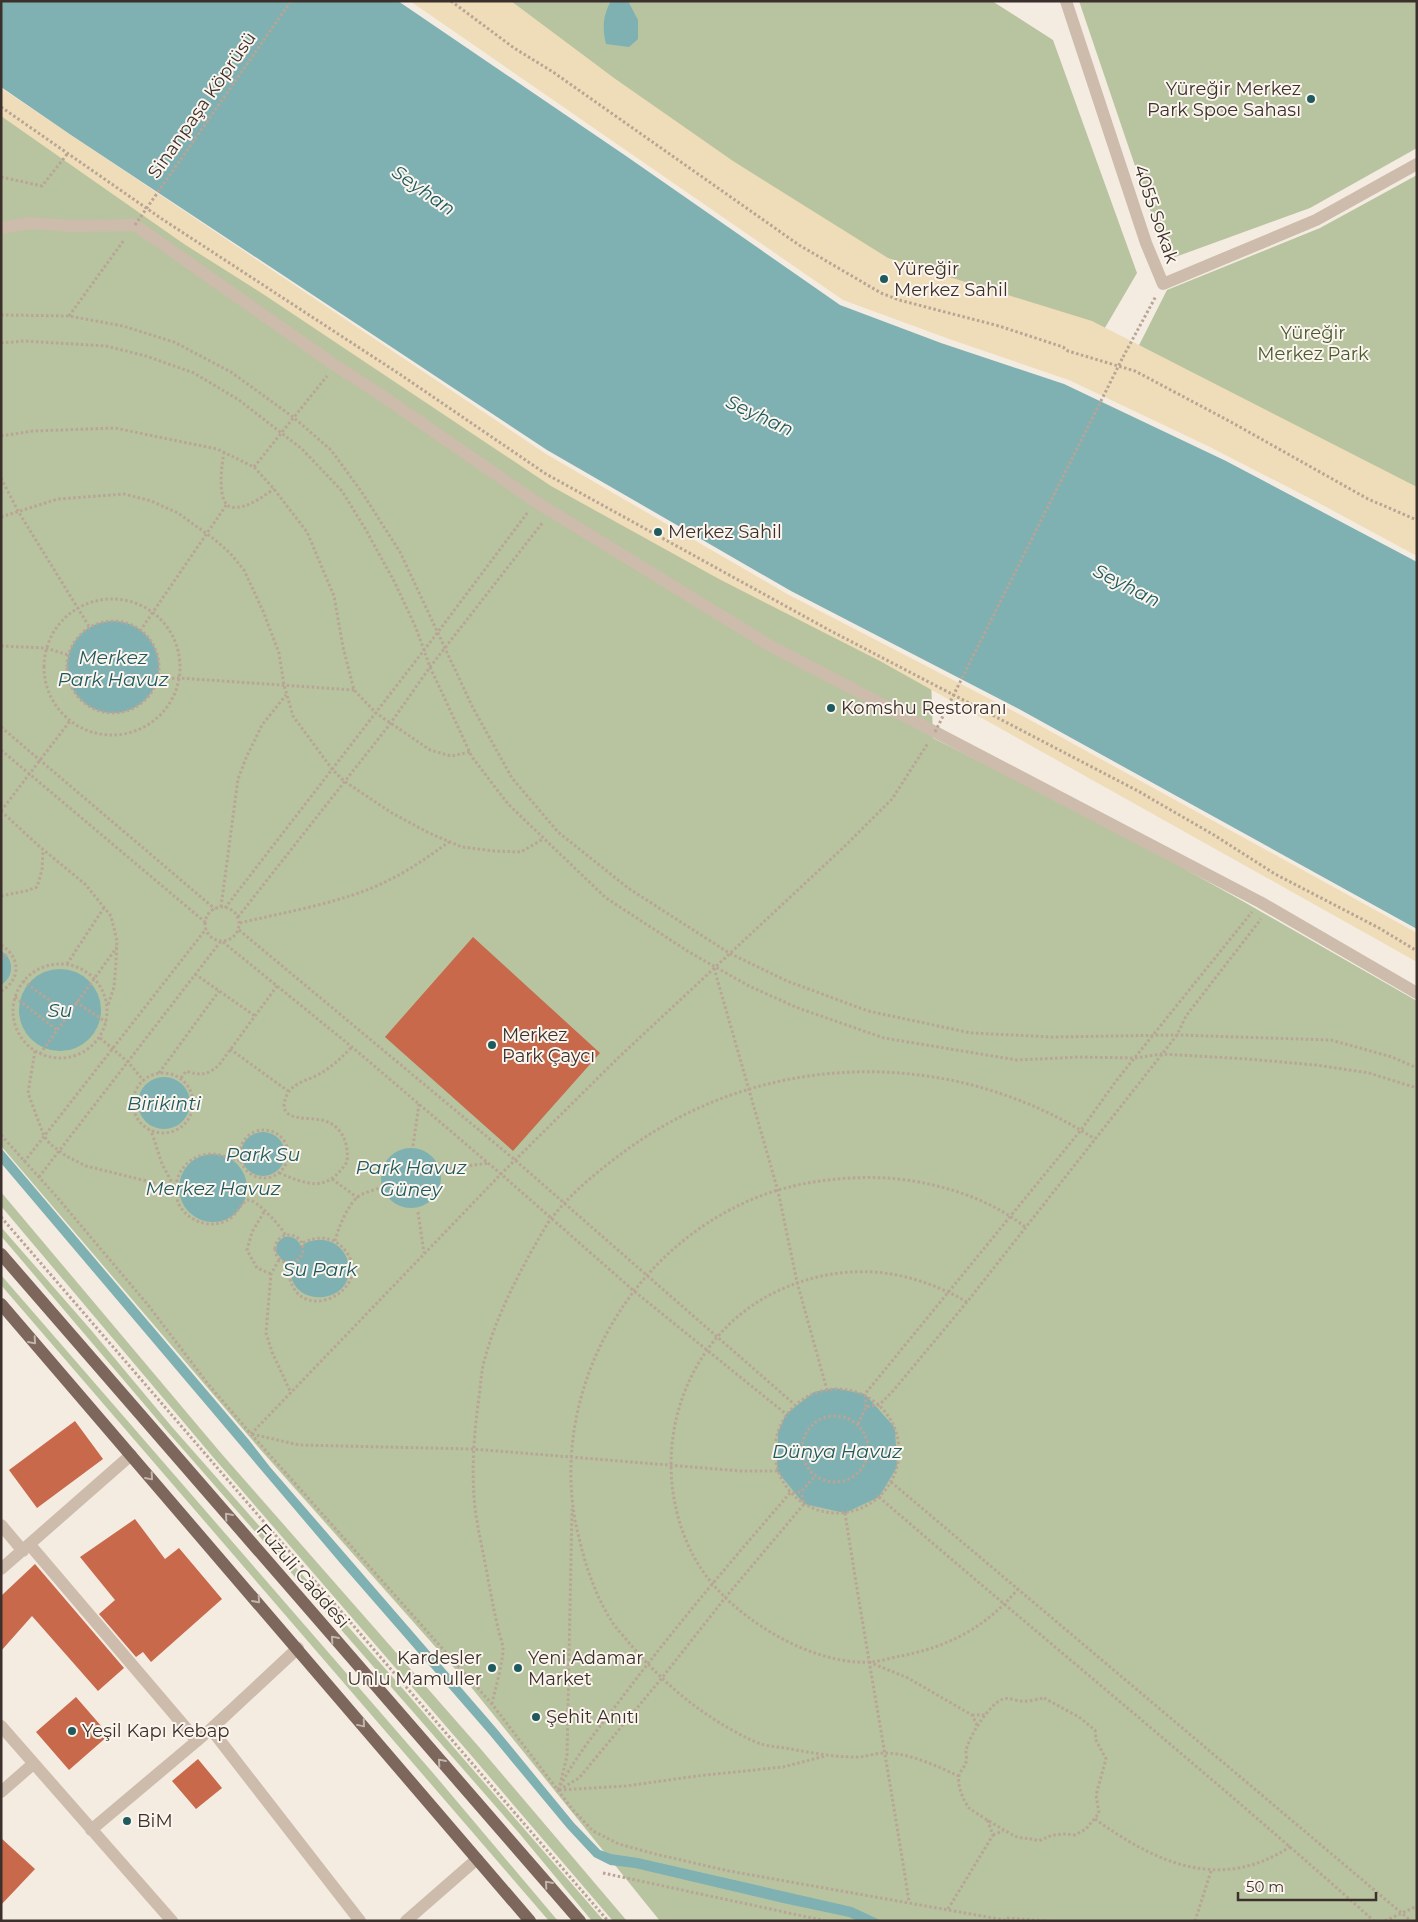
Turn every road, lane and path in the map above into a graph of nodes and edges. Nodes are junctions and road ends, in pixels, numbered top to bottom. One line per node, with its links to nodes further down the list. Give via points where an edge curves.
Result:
1 (291, 1): 8 (path, Sinanpaşa Köprüsü, bridge)
2 (451, 1): 27 (path, via 799,244 881,293 999,326 1063,347 1068,352 1135,372 1368,499)
3 (1066, 1): 10 (street, 4055 Sokak, via 1146,243)
4 (1, 107): 5 (path)
5 (68, 153): 7 (path, via 42,186); 73 (path, via 546,474 829,630 1138,792 1275,874 1380,928)
6 (1417, 164): 10 (street, 4055 Sokak, via 1316,220)
7 (1, 177)
8 (135, 225): 9 (street, via 30,223); 12 (path, Sinanpaşa Köprüsü); 14 (street)
9 (1, 228)
10 (1163, 284): 49 (path, bridge, via 1123,357)
11 (1, 315): 12 (path)
12 (69, 316): 15 (path, via 123,326 174,342 231,372)
13 (1, 342): 16 (path, via 106,346 146,356 194,373 239,400)
14 (336, 366): 15 (path); 22 (street)
15 (293, 417): 16 (path); 33 (path, via 331,450 361,491 400,552)
16 (280, 433): 19 (path); 37 (path, via 307,454 342,491 395,583)
17 (1, 436): 18 (path, via 33,431 115,428)
18 (224, 452): 19 (path); 23 (path, via 221,472 223,498)
19 (254, 467): 21 (path)
20 (1, 478): 24 (path)
21 (274, 489): 23 (path, via 248,504 232,507); 43 (path, via 307,532 334,596)
22 (536, 502): 25 (street); 33 (path)
23 (227, 504): 28 (path)
24 (18, 512): 26 (path); 28 (path, via 58,499 124,494 178,513); 29 (path)
25 (551, 512): 36 (path); 49 (street, via 767,644)
26 (1, 517)
27 (1417, 520)
28 (207, 534): 30 (path); 42 (path, via 244,570 279,654)
29 (78, 607): 30 (path, via 103,598 130,600); 31 (path); 35 (path, via 58,624)
30 (153, 612): 32 (path); 40 (path, via 170,630 179,654)
31 (90, 628): 32 (path, via 116,622); 38 (path, via 76,639)
32 (140, 630): 41 (path, via 156,652)
33 (438, 632): 36 (path); 37 (path)
34 (1, 646): 35 (path)
35 (46, 648): 38 (path); 46 (path, via 43,672 50,696)
36 (444, 648): 39 (path); 75 (path, via 512,778 558,832 628,888)
37 (425, 649): 39 (path); 45 (path)
38 (68, 655): 41 (path, via 67,673 73,690 84,704 100,712 118,713 135,708 149,695)
39 (430, 667): 47 (path); 51 (path)
40 (179, 678): 41 (path); 42 (path); 46 (path, via 171,702 154,720 133,732 108,735 84,730)
41 (157, 679)
42 (284, 685): 43 (path); 44 (path)
43 (354, 690): 45 (path)
44 (287, 695): 53 (path, via 292,716); 63 (path, via 262,725 238,779)
45 (376, 713): 47 (path); 53 (path)
46 (70, 721): 52 (path)
47 (390, 724): 51 (path, via 430,750 451,756); 55 (path)
48 (1, 727): 52 (path)
49 (935, 732): 61 (street); 75 (path, via 892,799)
50 (1, 750): 54 (path)
51 (470, 752): 57 (path, via 508,804)
52 (40, 760): 54 (path); 64 (path)
53 (332, 769): 55 (path); 63 (path)
54 (30, 774): 56 (path); 66 (path)
55 (344, 782): 58 (path); 65 (path)
56 (1, 811): 59 (path)
57 (543, 839): 58 (path, via 521,852 462,847); 78 (path, via 606,898)
58 (450, 842): 67 (path, via 386,882 342,898)
59 (42, 849): 60 (path, via 42,870 36,887); 62 (path, via 85,884)
60 (1, 896)
61 (1264, 905): 85 (street); 93 (path, via 1186,1016); 94 (path)
62 (105, 906): 72 (path, via 111,916); 77 (path)
63 (223, 907): 64 (path); 65 (path, via 234,911)
64 (215, 909): 66 (path)
65 (238, 917): 67 (path)
66 (205, 922): 68 (path)
67 (240, 923): 69 (path)
68 (206, 929): 70 (path, via 211,937); 97 (path)
69 (239, 930): 70 (path, via 230,940); 120 (path)
70 (222, 942): 79 (path); 82 (path)
71 (1, 945): 74 (path)
72 (117, 947): 80 (path); 88 (path, via 114,987)
73 (1417, 951)
74 (10, 952): 76 (path); 84 (path, via 17,967 16,977)
75 (729, 953): 78 (path); 94 (path, via 787,981 868,1011 971,1033 1052,1038)
76 (1, 959)
77 (66, 964): 80 (path, via 84,969); 81 (path, via 45,966)
78 (714, 967): 102 (path, via 798,1008 884,1038 1017,1060); 109 (path); 120 (path)
79 (195, 974): 83 (path); 103 (path)
80 (94, 977): 87 (path); 88 (path)
81 (23, 981): 86 (path); 89 (path)
82 (277, 985): 90 (path); 96 (path)
83 (219, 991): 90 (path); 105 (path)
84 (1, 992)
85 (1417, 993)
86 (15, 997): 92 (path); 99 (path, via 16,1028 23,1041)
87 (76, 1002): 89 (path); 91 (path)
88 (108, 1006): 91 (path)
89 (68, 1014): 92 (path)
90 (255, 1016): 98 (path)
91 (106, 1022): 95 (path)
92 (57, 1030): 100 (path)
93 (1177, 1035): 94 (path); 101 (path); 104 (path, via 1331,1040 1392,1056)
94 (1153, 1036): 102 (path)
95 (100, 1038): 97 (path); 100 (path, via 90,1048 66,1058)
96 (352, 1047): 110 (path, via 322,1072); 111 (path)
97 (113, 1049): 103 (path); 115 (path)
98 (230, 1050): 106 (path, via 211,1073 186,1071); 110 (path)
99 (35, 1051): 100 (path); 115 (path, via 28,1093)
100 (40, 1054)
101 (1162, 1054): 102 (path); 108 (path, via 1316,1065 1369,1073); 116 (path)
102 (1135, 1058): 113 (path)
103 (128, 1062): 107 (path); 118 (path)
104 (1417, 1068)
105 (158, 1073): 106 (path); 107 (path)
106 (181, 1078): 112 (path, via 193,1098 193,1110 188,1120 169,1133)
107 (144, 1081): 112 (path, via 134,1096 134,1108 138,1119)
108 (1417, 1088)
109 (750, 1089): 113 (path, via 811,1075 904,1073 996,1091); 130 (path); 132 (path, via 682,1115 644,1137 609,1163)
110 (288, 1091): 127 (path, via 284,1108 287,1113 298,1118 321,1120 334,1126 345,1139 347,1162)
111 (419, 1104): 117 (path); 122 (path)
112 (151, 1130): 129 (path, via 162,1164)
113 (1081, 1130): 116 (path); 135 (path)
114 (1, 1135): 121 (path)
115 (44, 1136): 118 (path); 121 (path)
116 (1095, 1139): 138 (path)
117 (413, 1146)
118 (60, 1150): 126 (path); 129 (path, via 86,1166)
119 (240, 1160): 124 (path, via 244,1169 260,1178); 124 (path, via 243,1142 249,1135 257,1130 276,1132 287,1147 288,1157); 129 (path, via 218,1154 200,1155 186,1164 177,1179)
120 (515, 1160): 125 (path); 132 (path)
121 (24, 1162): 126 (path)
122 (488, 1163): 123 (path); 125 (path)
123 (440, 1170)
124 (279, 1173): 127 (path, via 306,1184 318,1185)
125 (501, 1174): 137 (path); 143 (path)
126 (39, 1178): 163 (path, via 148,1304 208,1384)
127 (332, 1179): 131 (path)
128 (382, 1187): 131 (path)
129 (176, 1188): 133 (path, via 176,1197 184,1212 198,1222 224,1222 248,1200 258,1203)
130 (778, 1191): 135 (path, via 809,1182 858,1177 906,1179 954,1190); 147 (path, via 718,1216 679,1244); 148 (path)
131 (358, 1198): 140 (path, via 342,1220)
132 (565, 1204): 137 (path); 147 (path)
133 (264, 1212): 139 (path); 146 (path, via 252,1232 247,1250 257,1268)
134 (418, 1212): 143 (path)
135 (1010, 1215): 138 (path); 150 (path)
136 (1, 1217): 220 (path)
137 (551, 1219): 149 (path); 164 (path, via 523,1266 484,1359)
138 (1025, 1227): 151 (path)
139 (285, 1235): 141 (path, via 295,1236); 144 (path, via 274,1246)
140 (335, 1241): 141 (path, via 313,1238); 145 (path, via 346,1251 351,1262 349,1281 338,1296 314,1301 302,1296 293,1288)
141 (302, 1243): 145 (path, via 301,1257)
142 (1, 1254): 219 (main road, Fuzuli Caddesi, one-way to 142)
143 (424, 1254): 156 (path)
144 (279, 1260): 145 (path); 146 (path)
145 (288, 1264)
146 (271, 1274): 156 (path, via 266,1333)
147 (647, 1274): 149 (path); 153 (path)
148 (797, 1282): 150 (path, via 827,1274 858,1271 919,1279); 153 (path, via 751,1307); 155 (path)
149 (634, 1290): 154 (path); 166 (path, via 615,1316 593,1359 578,1405)
150 (948, 1291): 151 (path); 157 (path)
151 (967, 1302): 159 (path)
152 (1, 1304): 165 (main road, one-way to 165)
153 (718, 1336): 154 (path); 158 (path)
154 (707, 1350): 161 (path); 167 (path, via 677,1412)
155 (827, 1390): 157 (path, via 835,1388); 158 (path, via 814,1392)
156 (291, 1393): 163 (path)
157 (865, 1394): 159 (path); 160 (path)
158 (794, 1404): 161 (path)
159 (880, 1405): 160 (path); 170 (path, via 895,1428 899,1448)
160 (866, 1407): 162 (path)
161 (786, 1414): 168 (path, via 780,1424 774,1452)
162 (858, 1424): 169 (path, via 866,1434 869,1447 860,1472 841,1482); 169 (path, via 851,1418 837,1415 819,1419 808,1428 802,1451 806,1466)
163 (251, 1434): 164 (path, via 299,1445); 188 (path)
164 (473, 1449): 166 (path); 188 (path, via 475,1507 503,1649)
165 (131, 1455): 178 (street); 184 (main road, one-way to 184)
166 (571, 1458): 167 (path); 174 (path)
167 (670, 1464): 168 (path); 180 (path, via 675,1507 689,1548)
168 (777, 1471): 172 (path)
169 (815, 1476): 171 (path)
170 (891, 1482): 173 (path); 181 (path)
171 (801, 1492): 172 (path); 175 (path)
172 (790, 1493): 175 (path); 180 (path)
173 (879, 1496): 176 (path, via 870,1504); 183 (path)
174 (572, 1502): 186 (path, via 580,1544 593,1584 611,1621); 199 (path, via 567,1756)
175 (804, 1504): 176 (path, via 812,1509); 182 (path)
176 (845, 1513): 185 (path)
177 (1, 1525): 178 (street)
178 (27, 1548): 179 (street); 194 (street)
179 (1, 1569)
180 (712, 1584): 182 (path); 186 (path)
181 (1018, 1589): 183 (path); 213 (path)
182 (725, 1598): 185 (path, via 755,1623 792,1644 828,1658); 187 (path)
183 (1004, 1605): 185 (path, via 950,1643); 206 (path)
184 (298, 1648): 193 (street); 207 (main road, one-way to 207)
185 (869, 1662): 189 (path, via 908,1678); 195 (path)
186 (647, 1664): 187 (path); 199 (path, via 571,1765)
187 (661, 1679): 196 (path, via 710,1717 760,1744); 199 (path, via 579,1778)
188 (492, 1704): 199 (path)
189 (972, 1715): 190 (path); 192 (path)
190 (985, 1715): 192 (path); 202 (path, via 1002,1699 1044,1698 1079,1717 1095,1730 1096,1740 1106,1759 1096,1795 1099,1813)
191 (1, 1726): 197 (street)
192 (978, 1727): 198 (path, via 970,1738 966,1762)
193 (211, 1729): 194 (street); 216 (street)
194 (197, 1741): 203 (street)
195 (886, 1753): 196 (path, via 858,1758); 198 (path, via 925,1762); 210 (path)
196 (826, 1755): 199 (path, via 784,1767 626,1786)
197 (33, 1764): 200 (street); 203 (street)
198 (959, 1776): 201 (path, via 959,1787 969,1808)
199 (558, 1790): 210 (path, via 593,1832 619,1844 729,1871)
200 (1, 1792)
201 (987, 1819): 204 (path); 205 (path)
202 (1095, 1819): 204 (path, via 1075,1835 1058,1834 1040,1841); 208 (path, via 1146,1852)
203 (91, 1830): 215 (street)
204 (1003, 1831): 205 (path)
205 (993, 1835): 212 (path)
206 (1291, 1846): 208 (path, via 1274,1858 1232,1870); 225 (path)
207 (477, 1859): 217 (street); 218 (main road)
208 (1211, 1871): 224 (path)
209 (603, 1873): 221 (path)
210 (909, 1902): 212 (path)
211 (1417, 1906): 213 (path)
212 (948, 1909): 214 (path)
213 (1401, 1914): 226 (path); 227 (path)
214 (999, 1918): 222 (path); 223 (path)
215 (172, 1921)
216 (360, 1921)
217 (406, 1921)
218 (530, 1921)
219 (580, 1921)
220 (608, 1921)
221 (826, 1921)
222 (1010, 1921)
223 (1046, 1921)
224 (1195, 1921)
225 (1374, 1921)
226 (1385, 1921)
227 (1411, 1921)

